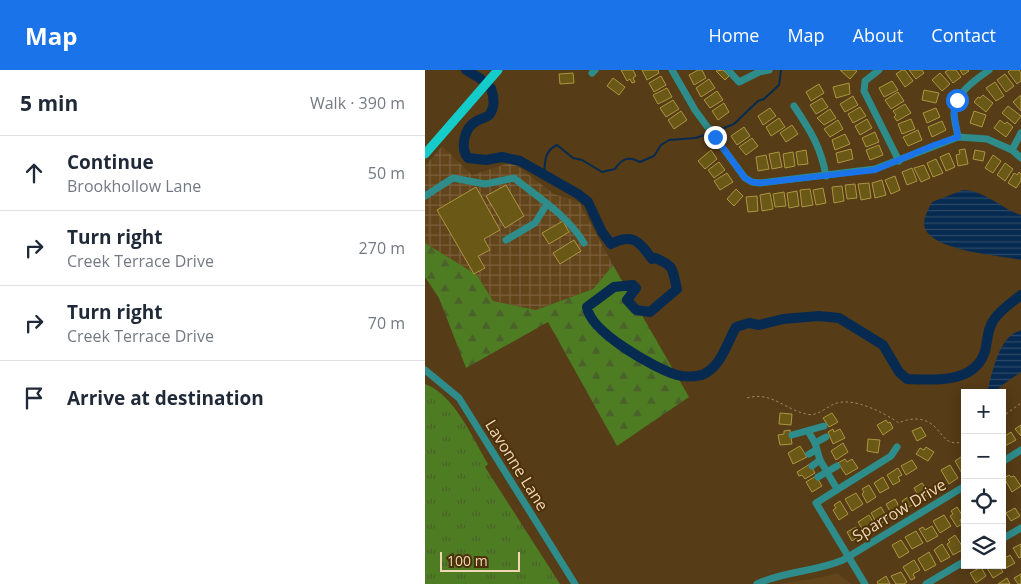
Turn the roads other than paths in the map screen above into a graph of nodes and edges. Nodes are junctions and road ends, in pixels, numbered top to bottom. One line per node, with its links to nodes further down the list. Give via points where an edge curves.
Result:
1 (672, 70): 14 (street, via 695,110 745,178 760,183)
2 (728, 70): 3 (street, via 739,82)
3 (769, 70)
4 (879, 70): 13 (street, via 865,81 864,91)
5 (989, 70): 9 (street, via 966,87 957,100 954,114)
6 (495, 71): 11 (main road)
7 (794, 106): 14 (street, via 812,134)
8 (1021, 133): 10 (street)
9 (958, 137): 10 (street, via 987,139); 13 (street)
10 (1012, 150): 12 (street)
11 (425, 154)
12 (1021, 158)
13 (899, 161): 14 (street, via 875,170)
14 (826, 176)
15 (425, 196): 16 (street, via 453,178 485,184 514,178)
16 (547, 204): 17 (street, via 535,223); 18 (street, via 576,229)
17 (506, 240)
18 (584, 243)
19 (425, 370): 40 (street, Lavonne Lane, via 459,398)
20 (824, 426): 21 (street)
21 (808, 431): 22 (street); 24 (street)
22 (792, 435)
23 (826, 437): 24 (street)
24 (815, 446): 27 (street); 29 (street)
25 (897, 447): 35 (street, via 891,456)
26 (1021, 450): 28 (street)
27 (809, 454)
28 (1006, 459)
29 (820, 460): 30 (street); 32 (street)
30 (812, 466)
31 (837, 466): 32 (street)
32 (827, 472): 33 (street); 35 (street)
33 (818, 477)
34 (961, 488): 38 (street, Sparrow Drive)
35 (837, 489): 38 (street, via 816,503)
36 (1021, 528): 37 (street)
37 (1006, 537)
38 (848, 557): 41 (street, Sparrow Drive, via 822,568 779,575); 42 (street)
39 (961, 563): 43 (street)
40 (575, 584)
41 (757, 584)
42 (865, 584)
43 (926, 584)

